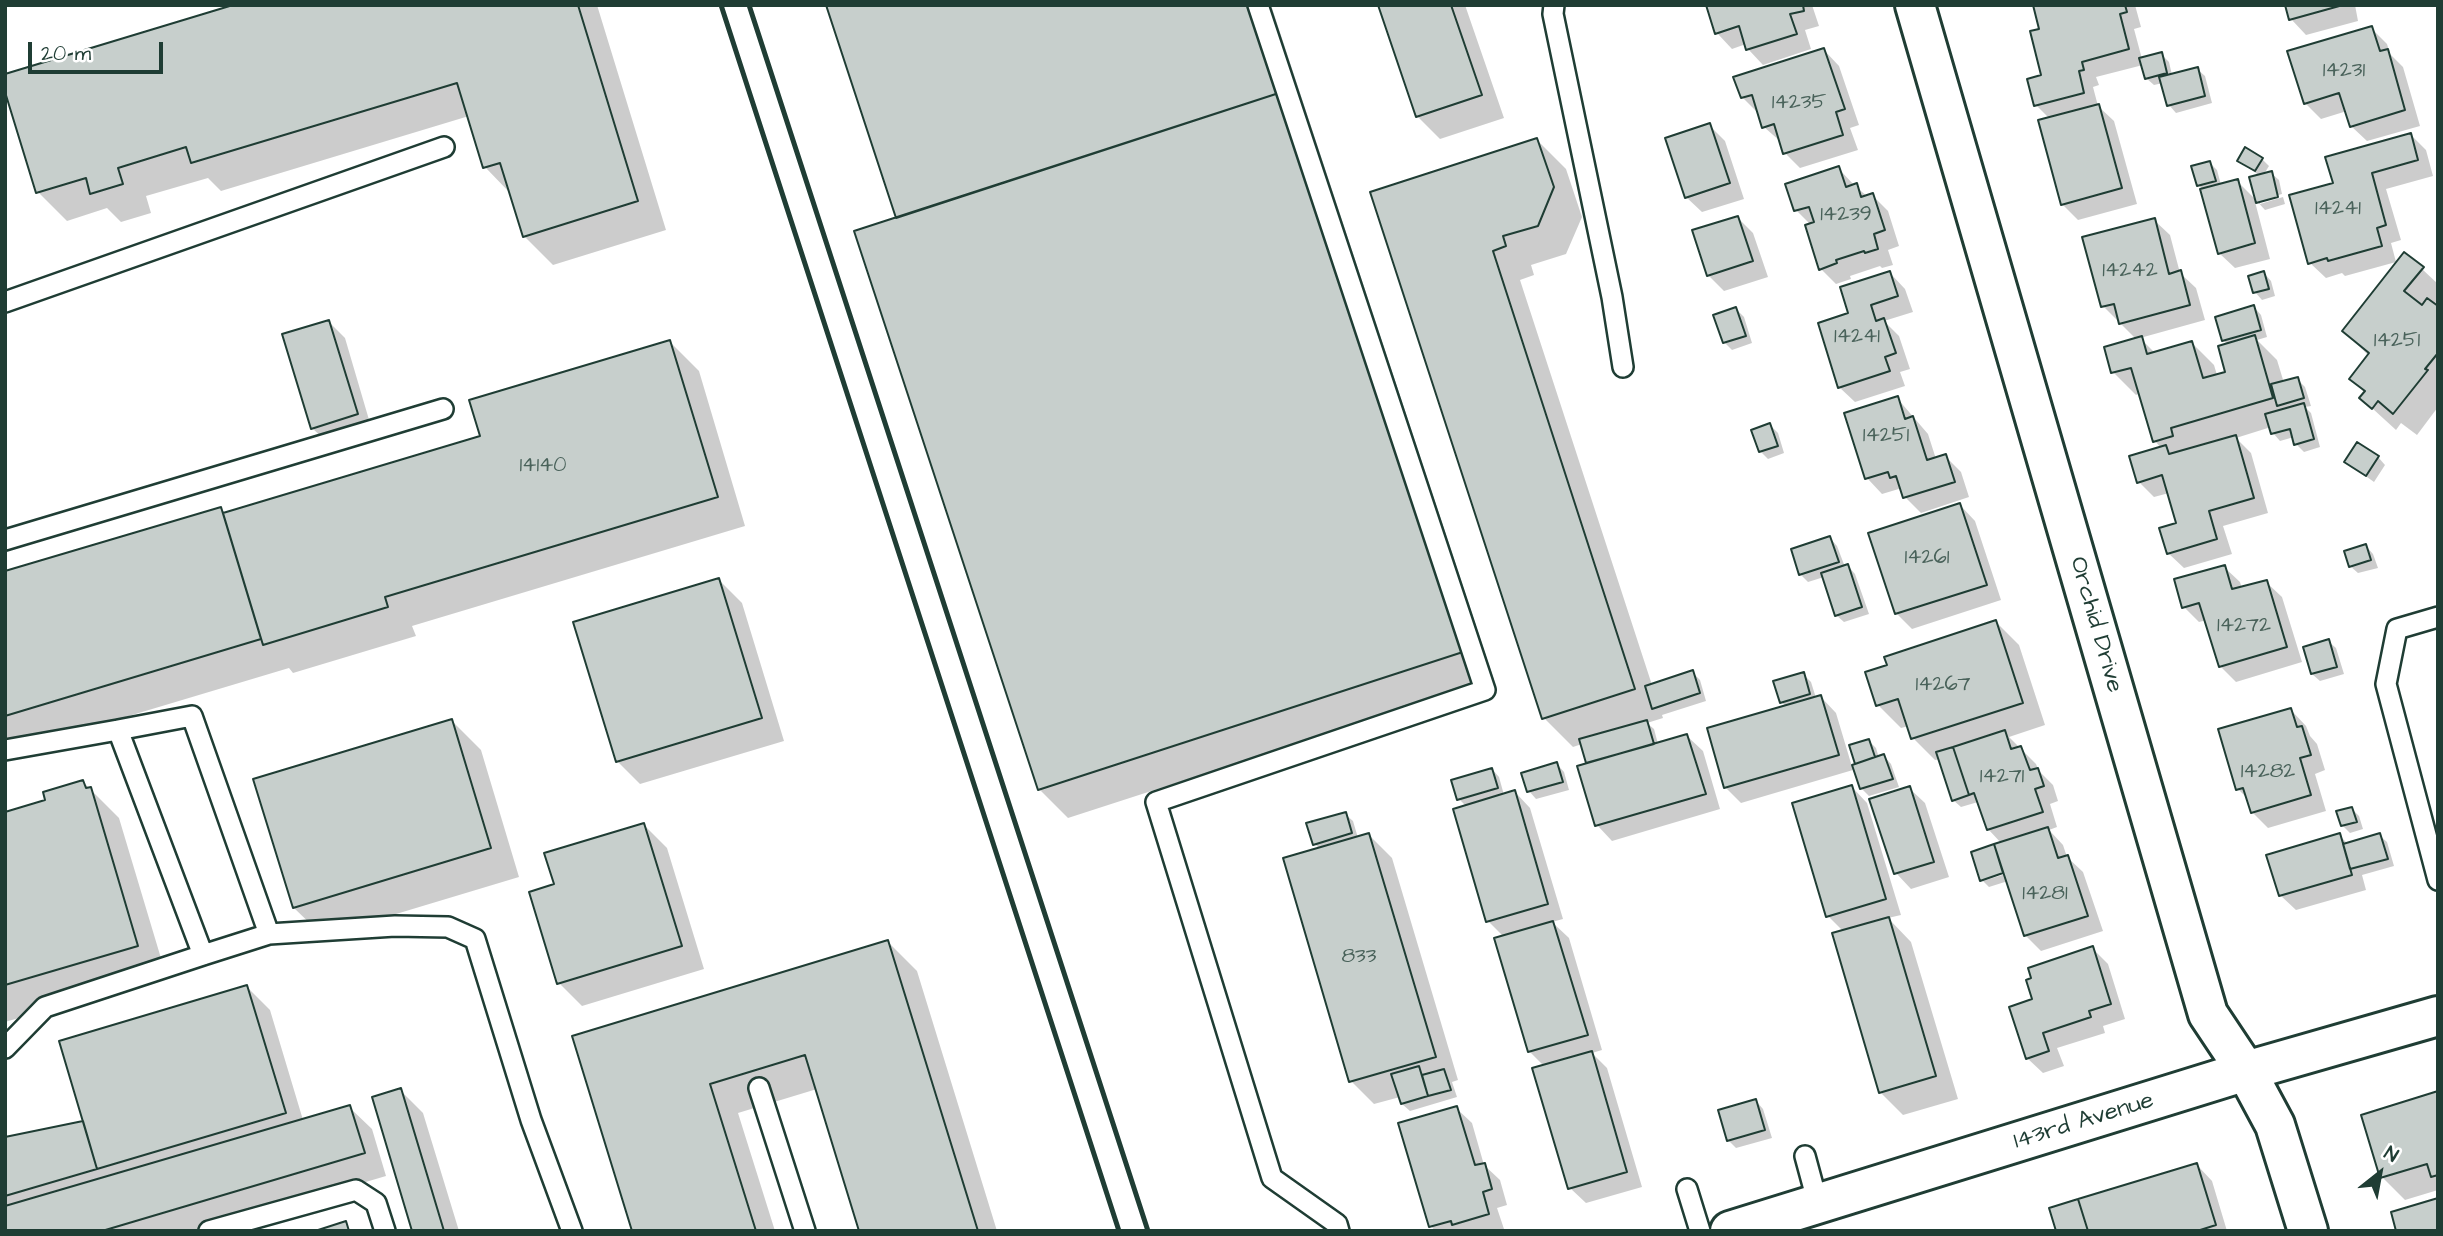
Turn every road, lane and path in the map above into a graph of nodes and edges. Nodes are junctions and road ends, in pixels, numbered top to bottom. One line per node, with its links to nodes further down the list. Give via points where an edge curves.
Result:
1 (1258, 5): 27 (lane, via 1485,690 1156,802 1272,1178 1337,1224)
2 (1555, 5): 6 (lane, via 1553,14)
3 (1915, 5): 17 (street, Orchid Drive, via 2208,1014)
4 (444, 147): 5 (lane)
5 (5, 302)
6 (1623, 367)
7 (443, 409): 8 (lane)
8 (5, 540)
9 (2438, 617): 12 (lane, via 2397,629 2386,684)
10 (118, 730): 11 (lane); 13 (lane, via 192,716); 14 (lane)
11 (5, 750)
12 (2438, 880)
13 (269, 934): 14 (lane); 25 (lane, via 448,927 475,939 531,1120)
14 (203, 955): 16 (lane, via 45,1007)
15 (2438, 1016): 17 (street, 143rd Avenue)
16 (5, 1048)
17 (2246, 1071): 21 (street, 143rd Avenue); 29 (street, Orchid Drive, via 2276,1125)
18 (759, 1088): 26 (lane)
19 (1805, 1156): 21 (lane)
20 (1688, 1189): 28 (lane)
21 (1818, 1204): 22 (street, 143rd Avenue)
22 (1732, 1230)
23 (209, 1231): 24 (lane, via 356,1189 376,1203)
24 (385, 1231)
25 (572, 1231)
26 (805, 1231)
27 (1339, 1231)
28 (1700, 1231)
29 (2308, 1231)

